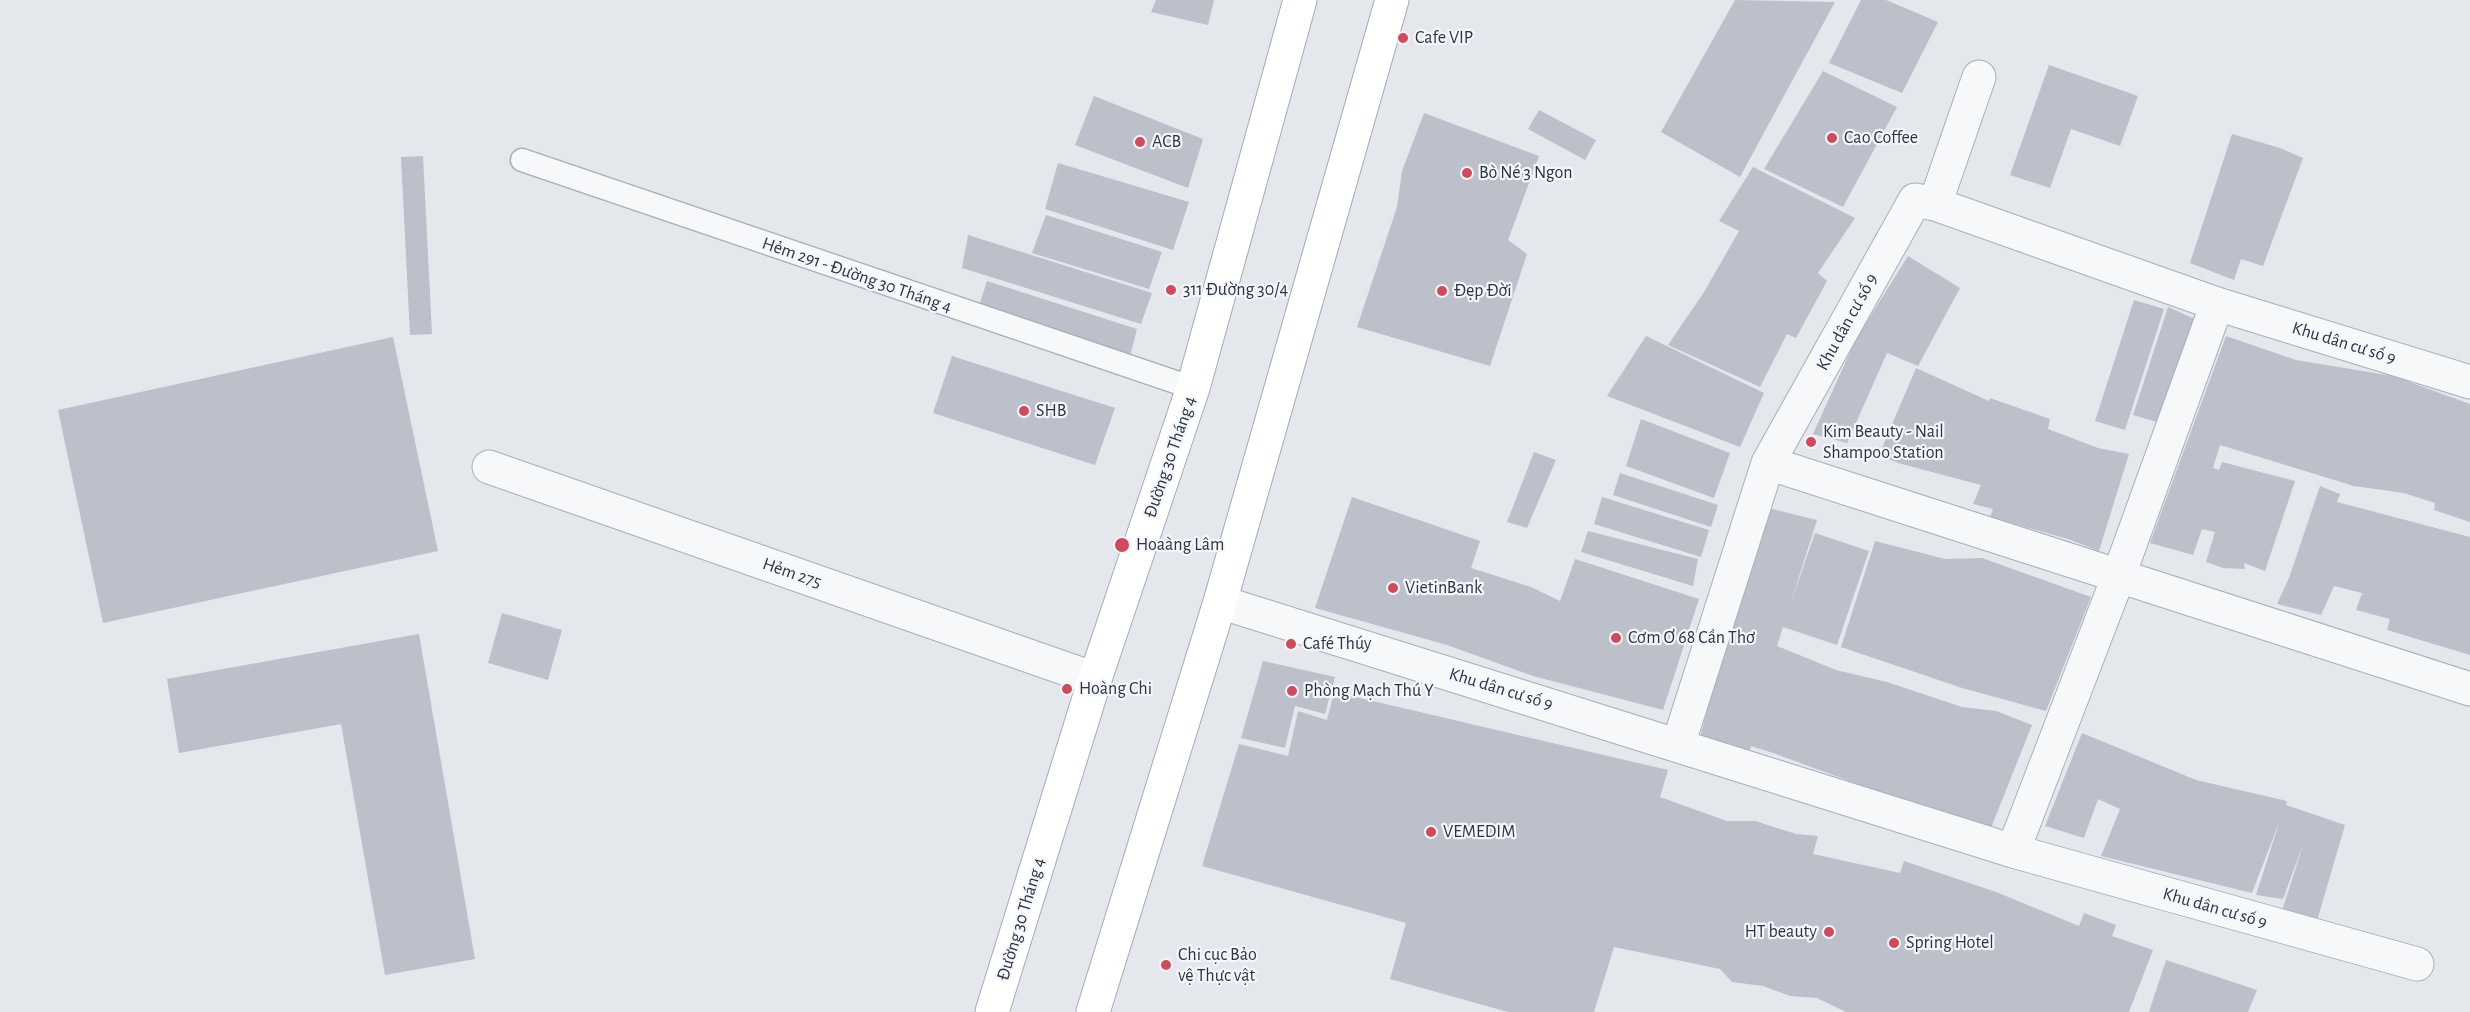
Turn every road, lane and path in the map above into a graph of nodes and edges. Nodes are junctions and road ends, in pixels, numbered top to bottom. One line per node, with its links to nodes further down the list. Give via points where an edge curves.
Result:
1 (1300, 0): 8 (main road, Đường 30 Tháng 4)
2 (1392, 0): 12 (main road)
3 (1979, 77): 5 (street)
4 (522, 160): 8 (lane, Hẻm 291 - Đường 30 Tháng 4)
5 (1935, 204): 6 (street, Khu dân cư số 9); 9 (street, Khu dân cư số 9, via 1915,200)
6 (2217, 304): 7 (street, Khu dân cư số 9); 11 (street)
7 (2470, 382)
8 (1192, 388): 13 (main road, Đường 30 Tháng 4)
9 (1768, 463): 11 (street); 15 (street, Khu dân cư số 9)
10 (489, 467): 13 (street, Hẻm 275)
11 (2119, 575): 14 (street); 16 (street)
12 (1220, 602): 15 (street, Khu dân cư số 9); 19 (main road)
13 (1095, 679): 18 (main road, Đường 30 Tháng 4)
14 (2470, 689)
15 (1678, 745): 16 (street, Khu dân cư số 9)
16 (2013, 851): 17 (street, Khu dân cư số 9)
17 (2417, 964)
18 (992, 1012)
19 (1093, 1012)

